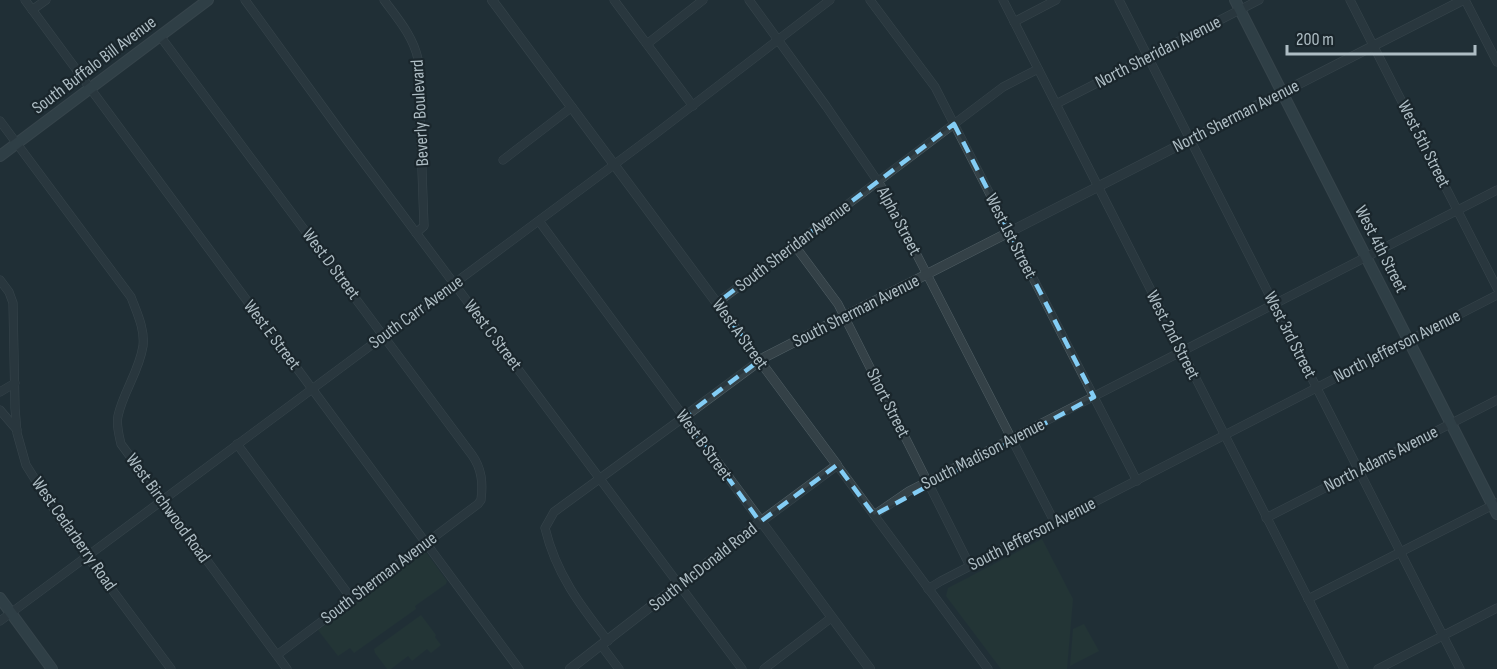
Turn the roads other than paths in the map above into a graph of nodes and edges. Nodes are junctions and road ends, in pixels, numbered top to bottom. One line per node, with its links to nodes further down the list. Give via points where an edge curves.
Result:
1 (25, 0): 19 (street, West E Street)
2 (46, 0): 19 (street)
3 (208, 0): 21 (main road, South Buffalo Bill Avenue)
4 (245, 0): 46 (street, West C Street)
5 (384, 0): 46 (street, Beverly Boulevard, via 409,33 418,59 424,226)
6 (492, 0): 32 (street, West A Street)
7 (614, 0): 23 (street)
8 (703, 0): 23 (street)
9 (749, 0): 22 (street, Alpha Street)
10 (830, 0): 22 (street, South Carr Avenue)
11 (870, 0): 34 (street, West 1st Street, via 935,87)
12 (1003, 0): 20 (street, West 2nd Street)
13 (1056, 0): 20 (street)
14 (1119, 0): 25 (street, West 3rd Street)
15 (1259, 0): 18 (street, North Sheridan Avenue)
16 (1350, 0): 24 (street, West 5th Street)
17 (1464, 0): 24 (street, North Sherman Avenue); 26 (street)
18 (1237, 5): 25 (street, North Sheridan Avenue); 29 (main road, West 4th Street)
19 (32, 10): 28 (street, West E Street)
20 (1014, 22): 27 (street, West 2nd Street)
21 (160, 36): 28 (main road, South Buffalo Bill Avenue); 57 (street, West D Street)
22 (778, 40): 31 (street, South Carr Avenue); 40 (street, Alpha Street)
23 (647, 44): 31 (street)
24 (1374, 46): 29 (street, North Sherman Avenue); 43 (street, West 5th Street)
25 (1149, 57): 30 (street, North Sheridan Avenue); 35 (street, West 3rd Street)
26 (1497, 62)
27 (1038, 69): 30 (street, West 2nd Street); 34 (street, via 1003,87)
28 (91, 87): 36 (main road, South Buffalo Bill Avenue); 63 (street, West E Street)
29 (1282, 93): 35 (street, North Sherman Avenue); 48 (main road, West 4th Street)
30 (1056, 105): 41 (street, West 2nd Street)
31 (693, 106): 39 (street, South Carr Avenue)
32 (572, 107): 38 (street); 39 (street, West A Street)
33 (0, 121): 36 (street, West Birchwood Road)
34 (954, 124): 40 (street, South Sheridan Avenue); 45 (street, West 1st Street)
35 (1191, 140): 41 (street, North Sherman Avenue); 55 (street, West 3rd Street)
36 (16, 143): 37 (main road, South Buffalo Bill Avenue); 79 (street, West Birchwood Road, via 130,297 139,318 143,345 136,374 117,417 117,430 121,444)
37 (0, 156)
38 (503, 160)
39 (615, 164): 44 (street, South Carr Avenue); 54 (street, West A Street)
40 (879, 182): 47 (street, South Sheridan Avenue); 49 (street, Alpha Street)
41 (1098, 187): 45 (street, North Sherman Avenue); 59 (street, West 2nd Street)
42 (1497, 190): 43 (street, South Madison Avenue)
43 (1458, 210): 48 (street, South Madison Avenue); 52 (street, West 5th Street)
44 (538, 221): 51 (street, South Carr Avenue); 68 (street, West B Street)
45 (1009, 232): 49 (street, South Sherman Avenue); 65 (street, West 1st Street)
46 (416, 233): 51 (street, West C Street)
47 (795, 246): 54 (street, South Sheridan Avenue); 56 (street, Short Street)
48 (1366, 258): 55 (street, South Madison Avenue); 58 (main road, West 4th Street)
49 (928, 274): 56 (street, South Sherman Avenue); 72 (street, Alpha Street)
50 (0, 280): 61 (street, West Cedarberry Road, via 13,303)
51 (454, 284): 57 (street, South Carr Avenue); 76 (street, West C Street)
52 (1497, 288)
53 (1497, 295): 58 (street, North Jefferson Avenue)
54 (717, 303): 60 (street, West A Street)
55 (1274, 305): 59 (street, South Madison Avenue); 62 (street, West 3rd Street)
56 (844, 317): 60 (street, South Sherman Avenue); 78 (street, Short Street)
57 (384, 336): 63 (street, South Carr Avenue); 80 (street, West D Street, via 479,466)
58 (1409, 341): 62 (street, North Jefferson Avenue); 69 (main road, West 4th Street)
59 (1181, 352): 65 (street, South Madison Avenue); 71 (street, West 2nd Street)
60 (760, 360): 68 (street, South Sherman Avenue); 74 (street, West A Street)
61 (15, 383): 64 (street); 70 (street, West Cedarberry Road)
62 (1317, 387): 71 (street, North Jefferson Avenue); 75 (street, West 3rd Street)
63 (312, 389): 73 (street, South Carr Avenue); 86 (street, West E Street)
64 (0, 392)
65 (1094, 397): 72 (street, South Madison Avenue); 77 (street, West 1st Street)
66 (1497, 400): 69 (street, North Adams Avenue)
67 (0, 410): 70 (street)
68 (684, 417): 76 (street, South Sherman Avenue); 84 (street, West B Street)
69 (1451, 423): 75 (street, North Adams Avenue); 81 (main road, West 4th Street)
70 (17, 430): 88 (street, West Cedarberry Road, via 26,465)
71 (1224, 436): 77 (street, North Jefferson Avenue); 83 (street, West 2nd Street)
72 (1012, 439): 78 (street, South Madison Avenue); 85 (street, Alpha Street)
73 (237, 444): 79 (street, South Carr Avenue); 93 (street)
74 (837, 465): 82 (street, West A Street); 84 (street, South McDonald Road)
75 (1359, 470): 83 (street, North Adams Avenue); 87 (street, West 3rd Street)
76 (599, 479): 90 (street, West C Street); 100 (street, South Sherman Avenue, via 554,512 545,528 568,588)
77 (1137, 481): 85 (street, South Jefferson Avenue)
78 (928, 482): 82 (street, South Madison Avenue); 89 (street, Short Street)
79 (161, 500): 88 (street, South Carr Avenue); 101 (street, West Birchwood Road)
80 (481, 500): 86 (street, South Sherman Avenue)
81 (1496, 508): 87 (street)
82 (874, 515): 91 (street, West A Street)
83 (1266, 518): 94 (street, West 2nd Street)
84 (760, 522): 90 (street, South McDonald Road); 97 (street, West B Street)
85 (1055, 523): 89 (street, South Jefferson Avenue)
86 (426, 542): 93 (street, South Sherman Avenue); 105 (street, West E Street)
87 (1400, 552): 94 (street); 99 (street, West 3rd Street)
88 (87, 556): 96 (street, South Carr Avenue); 103 (street, West Cedarberry Road)
89 (970, 566): 91 (street, South Jefferson Avenue)
90 (678, 585): 100 (street, South McDonald Road); 108 (street, West C Street)
91 (928, 589): 111 (street, West A Street)
92 (0, 598): 96 (main road)
93 (351, 598): 101 (street, South Sherman Avenue)
94 (1308, 599): 112 (street, West 2nd Street)
95 (1497, 608): 99 (street)
96 (11, 613): 98 (street, South Carr Avenue); 102 (main road)
97 (831, 618): 109 (street); 110 (street, West B Street)
98 (0, 621)
99 (1443, 635): 113 (street); 114 (street, West 3rd Street)
100 (605, 643): 106 (street, South McDonald Road); 107 (street)
101 (277, 655): 104 (street, West Birchwood Road)
102 (52, 669)
103 (171, 669)
104 (287, 669)
105 (519, 669)
106 (570, 669)
107 (619, 669)
108 (742, 669)
109 (764, 669)
110 (870, 669)
111 (988, 669)
112 (1344, 669)
113 (1378, 669)
114 (1460, 669)

